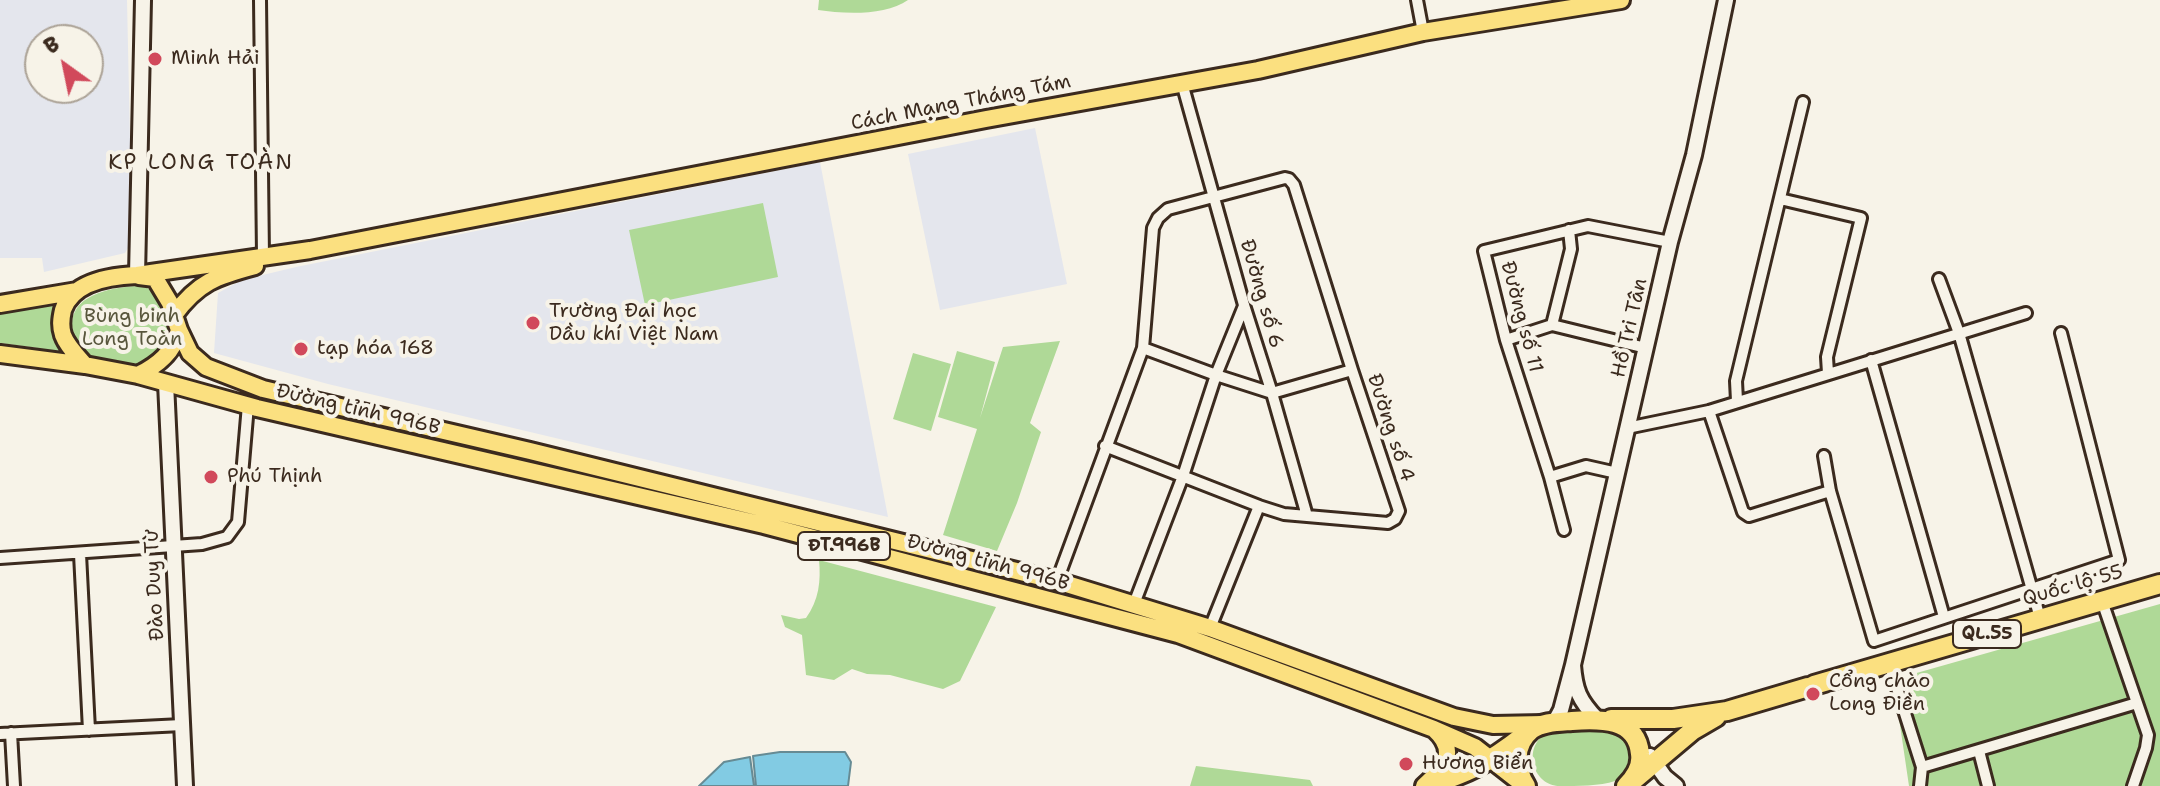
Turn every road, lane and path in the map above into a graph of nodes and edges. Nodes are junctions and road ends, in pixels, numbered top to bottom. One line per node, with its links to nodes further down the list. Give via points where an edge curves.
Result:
1 (143, 0): 15 (street)
2 (260, 0): 14 (street)
3 (1417, 0): 6 (street)
4 (1621, 0): 6 (main road, Cách Mạng Tháng Tám)
5 (1726, 0): 12 (street, Hồ Tri Tân)
6 (1423, 32): 7 (main road, Cách Mạng Tháng Tám)
7 (1182, 83): 9 (street, Đường số 6); 13 (main road, Cách Mạng Tháng Tám)
8 (1803, 102): 10 (street)
9 (1215, 196): 19 (street, Đường số 6); 26 (street, via 1168,209 1153,228); 31 (street, Đường số 4, via 1285,178 1294,185)
10 (1780, 199): 32 (street, via 1861,218 1827,357); 38 (street, via 1736,381)
11 (1569, 230): 12 (street, Đường số 11, via 1588,226); 22 (street, via 1571,249); 25 (street, Đường số 11, via 1484,251)
12 (1670, 242): 27 (street, Hồ Tri Tân)
13 (310, 250): 14 (main road, Cách Mạng Tháng Tám); 21 (main road, Cách Mạng Tháng Tám, via 207,281 194,291)
14 (263, 256): 15 (main road, Cách Mạng Tháng Tám)
15 (137, 275): 17 (main road, via 117,276); 21 (main road, via 155,278)
16 (1939, 279): 23 (street)
17 (77, 291): 18 (main road); 30 (main road, via 66,303 60,326)
18 (0, 304)
19 (1244, 305): 34 (street); 37 (street, Đường số 6)
20 (2026, 313): 23 (street)
21 (176, 322): 33 (main road, via 171,349); 36 (main road, Đường tỉnh 996B / ĐT.996B, via 190,353 206,367)
22 (1552, 325): 25 (street); 27 (street)
23 (1959, 333): 29 (street); 57 (street)
24 (2061, 333): 57 (street, via 2119,560)
25 (1506, 340): 46 (street, Đường số 11)
26 (1143, 348): 34 (street); 42 (street)
27 (1646, 348): 41 (street, Hồ Tri Tân)
28 (0, 354): 30 (main road)
29 (1871, 360): 32 (street); 60 (street)
30 (85, 365): 33 (main road)
31 (1352, 370): 37 (street); 49 (street, Đường số 4, via 1399,511 1388,523)
32 (1828, 373): 38 (street)
33 (138, 375): 35 (main road, Đường tỉnh 996B / ĐT.996B)
34 (1216, 375): 37 (street); 45 (street)
35 (166, 383): 39 (main road, Đường tỉnh 996B / ĐT.996B); 52 (street, Đào Duy Từ)
36 (263, 389): 39 (main road); 50 (main road, Đường tỉnh 996B / ĐT.996B)
37 (1272, 393): 49 (street, Đường số 6)
38 (1737, 401): 40 (street)
39 (253, 407): 50 (main road, Đường tỉnh 996B / ĐT.996B); 52 (street, via 238,522 227,537)
40 (1709, 411): 41 (street); 47 (street, via 1743,512 1749,516)
41 (1627, 428): 44 (street, Hồ Tri Tân)
42 (1105, 446): 45 (street, Đường số 4); 55 (street)
43 (1824, 456): 47 (street)
44 (1617, 473): 46 (street, via 1586,466); 64 (street, Hồ Tri Tân)
45 (1183, 476): 48 (street, Đường số 4); 59 (street)
46 (1550, 477): 51 (street, Đường số 11)
47 (1830, 491): 60 (street, via 1874,641)
48 (1259, 506): 49 (street, Đường số 4); 62 (street)
49 (1307, 516)
50 (767, 517): 55 (main road, Đường tỉnh 996B / ĐT.996B); 70 (main road, Đường tỉnh 996B / ĐT.996B, via 1178,634)
51 (1564, 530)
52 (173, 546): 53 (street); 69 (street, Đào Duy Từ)
53 (80, 554): 54 (street); 71 (street)
54 (0, 558)
55 (1057, 581): 59 (main road, Đường tỉnh 996B / ĐT.996B)
56 (2160, 584): 58 (highway, Quốc lộ 55 / QL.55)
57 (2032, 588): 60 (street); 61 (street)
58 (2102, 601): 61 (highway, Quốc lộ 55 / QL.55); 65 (street)
59 (1134, 604): 62 (main road, Đường tỉnh 996B / ĐT.996B)
60 (1944, 617)
61 (2040, 618): 63 (highway, Quốc lộ 55 / QL.55)
62 (1210, 628): 68 (main road, Đường tỉnh 996B / ĐT.996B, via 1454,717 1493,725)
63 (1889, 663): 66 (highway, Quốc lộ 55 / QL.55); 78 (street)
64 (1573, 665): 67 (street, via 1578,695); 68 (street, Hồ Tri Tân)
65 (2137, 703): 75 (street); 87 (street, via 2148,735)
66 (1727, 711): 67 (highway, Quốc lộ 55 / QL.55, via 1673,719); 77 (highway, Quốc lộ 55 / QL.55, via 1692,731)
67 (1597, 719): 68 (highway, Quốc lộ 55); 74 (highway, via 1626,727)
68 (1554, 723): 72 (highway, Quốc lộ 55)
69 (182, 725): 71 (street); 80 (street, Đào Duy Từ)
70 (1434, 729): 76 (main road, Đường tỉnh 996B / ĐT.996B); 81 (main road, via 1447,754 1445,764)
71 (89, 730): 73 (street)
72 (1531, 730): 76 (highway, Quốc lộ 55); 82 (highway, via 1518,750 1519,775)
73 (6, 734): 79 (street)
74 (1637, 739): 77 (street); 83 (highway, via 1639,768)
75 (1979, 751): 78 (street); 86 (street)
76 (1491, 760): 81 (highway, Quốc lộ 55); 82 (main road, Đường tỉnh 996B / ĐT.996B)
77 (1655, 764): 83 (highway, Quốc lộ 55 / QL.55); 84 (street)
78 (1922, 767): 85 (street)
79 (14, 786)
80 (185, 786)
81 (1425, 786)
82 (1526, 786)
83 (1626, 786)
84 (1676, 786)
85 (1920, 786)
86 (1988, 786)
87 (2133, 786)

